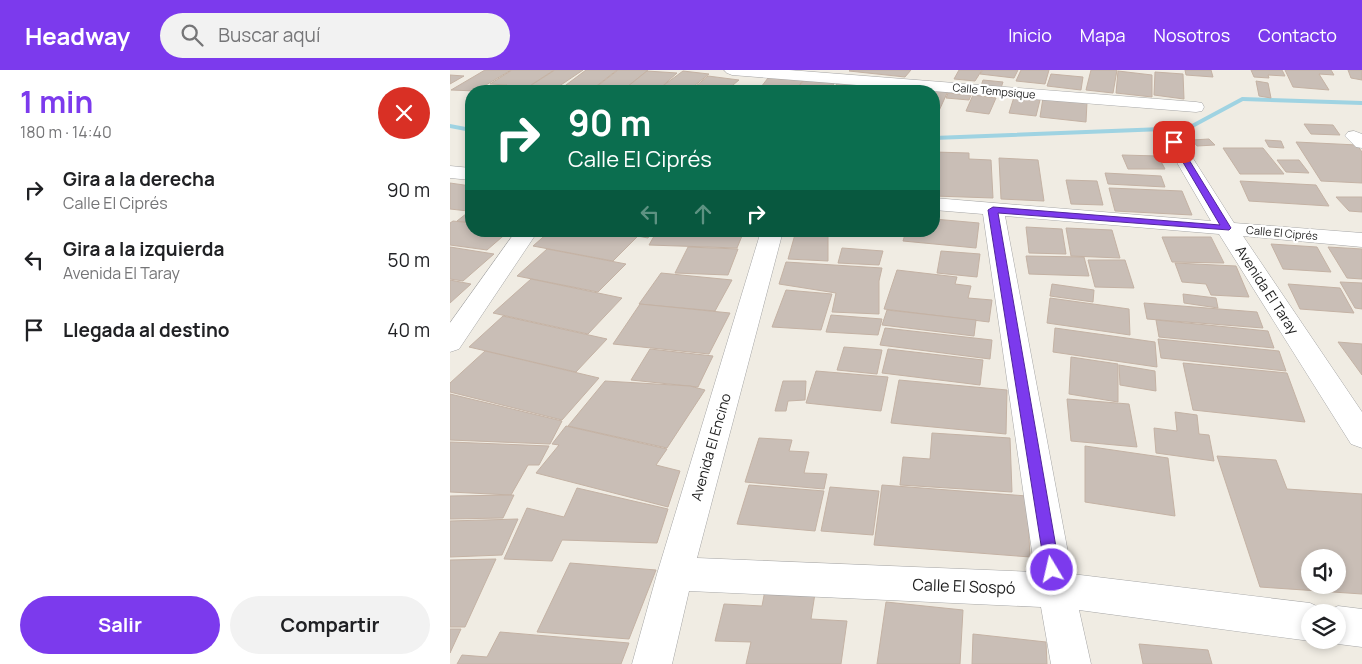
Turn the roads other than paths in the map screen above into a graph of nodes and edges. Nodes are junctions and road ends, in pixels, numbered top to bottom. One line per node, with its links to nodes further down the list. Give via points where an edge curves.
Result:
1 (732, 70): 2 (street, Calle Tempsique)
2 (759, 71): 3 (street); 4 (street, Calle Tempsique)
3 (745, 85)
4 (929, 85)
5 (940, 86): 6 (street, Calle Tempsique)
6 (1196, 107)
7 (1174, 142): 12 (street, Avenida El Taray)
8 (450, 172): 9 (street)
9 (465, 173)
10 (940, 205): 11 (street, Calle El Ciprés)
11 (993, 210): 12 (street, Calle El Ciprés); 19 (street)
12 (1226, 228): 15 (street, Calle El Ciprés); 17 (street, Avenida El Taray)
13 (523, 237): 16 (street)
14 (770, 237): 18 (street, Avenida El Encino)
15 (1362, 240)
16 (450, 343)
17 (1362, 436)
18 (675, 574): 19 (street, Calle El Sospó); 23 (street, Avenida El Encino)
19 (1056, 590): 20 (street, Calle El Sospó); 24 (street)
20 (1301, 621)
21 (1346, 626): 22 (street)
22 (1362, 628)
23 (652, 664)
24 (1071, 664)

